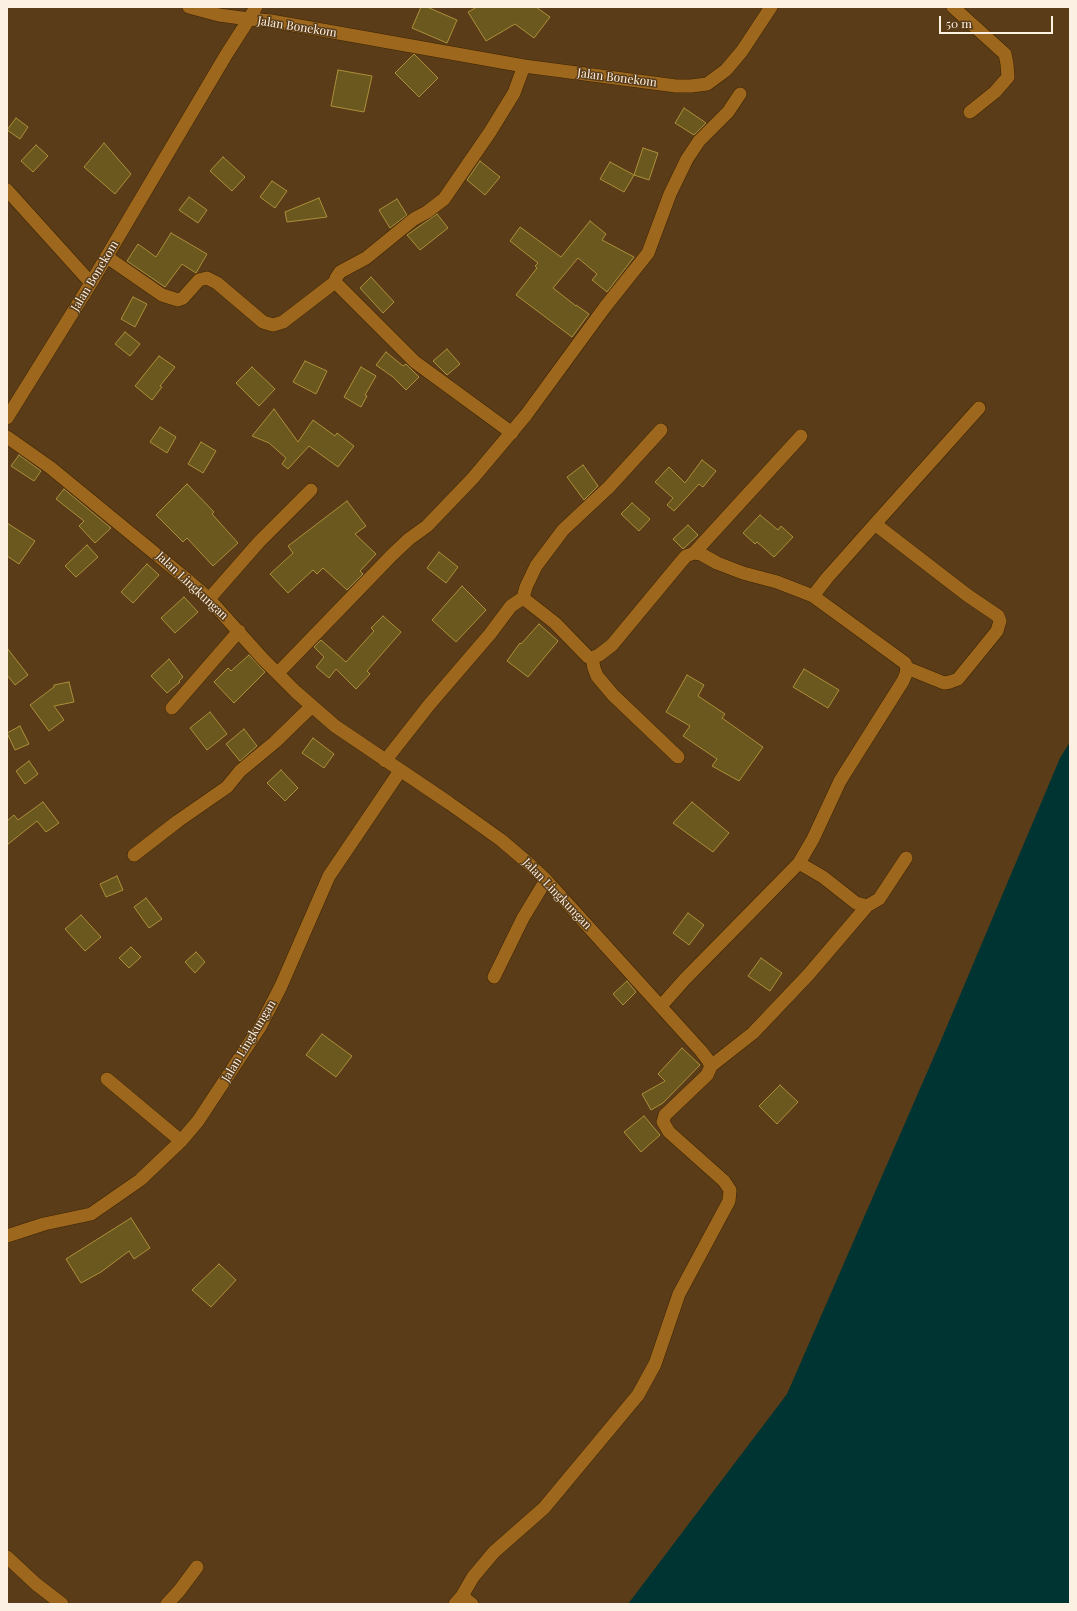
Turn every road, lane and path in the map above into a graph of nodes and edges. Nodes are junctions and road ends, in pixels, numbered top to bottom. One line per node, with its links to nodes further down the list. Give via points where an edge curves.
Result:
1 (189, 7): 5 (street)
2 (256, 7): 5 (street)
3 (771, 7): 6 (street, Jalan Bonekom, via 742,51 726,70 708,84 676,86)
4 (953, 7): 8 (street, via 1005,54 1007,64 1008,77 995,92)
5 (249, 19): 6 (street, Jalan Bonekom); 10 (street, Jalan Bonekom)
6 (524, 66): 11 (street, via 514,93 444,199 414,219 366,258 340,272)
7 (740, 94): 16 (street, via 728,112 699,141 687,159 670,194 648,253)
8 (970, 112)
9 (7, 190): 12 (street)
10 (107, 256): 11 (street, via 162,295 178,300 199,280 207,278 217,282 263,322 273,325 283,322); 12 (street, Jalan Bonekom)
11 (335, 282): 16 (street, via 415,362)
12 (91, 283): 14 (street, Jalan Bonekom)
13 (979, 408): 20 (street)
14 (7, 418)
15 (661, 430): 23 (street, via 609,487 559,536 536,566)
16 (512, 433): 28 (street, via 474,478 426,526 392,555)
17 (802, 436): 21 (street)
18 (7, 437): 24 (street, Jalan Lingkungan, via 51,468)
19 (311, 490): 24 (street, via 259,542)
20 (875, 524): 22 (street); 27 (street, via 998,616 1000,621 996,631 958,679 944,683)
21 (694, 553): 22 (street, via 743,573 777,582); 26 (street, via 686,556 612,644)
22 (813, 596): 27 (street, via 898,658)
23 (523, 598): 26 (street, via 555,623 588,657); 32 (street, via 511,606)
24 (209, 599): 25 (street, Jalan Lingkungan)
25 (238, 631): 28 (street, Jalan Lingkungan); 30 (street)
26 (592, 658): 31 (street, via 597,676 613,695)
27 (907, 668): 36 (street, via 903,681 840,781)
28 (278, 673): 29 (street, Jalan Lingkungan)
29 (311, 707): 32 (street, Jalan Lingkungan); 34 (street, via 237,774 227,787)
30 (172, 708)
31 (678, 757)
32 (385, 761): 33 (street, Jalan Lingkungan)
33 (400, 771): 37 (street, Jalan Lingkungan, via 501,840); 43 (street, Jalan Lingkungan, via 329,876 260,1028 215,1098)
34 (134, 855)
35 (906, 858): 38 (street, via 879,899)
36 (799, 863): 38 (street, via 823,877 856,903); 40 (street)
37 (546, 880): 39 (street, via 523,918); 40 (street, Jalan Lingkungan)
38 (867, 906): 41 (street, via 753,1034)
39 (494, 977)
40 (661, 1006): 41 (street, Jalan Lingkungan)
41 (711, 1066): 47 (street, via 708,1075 665,1115 664,1122 669,1132 724,1181 730,1190 729,1202 679,1294 655,1364 638,1395 544,1508 494,1552 473,1577)
42 (107, 1079): 43 (street)
43 (181, 1141): 44 (street, Jalan Lingkungan, via 140,1180 91,1214 44,1224)
44 (7, 1236)
45 (7, 1557): 48 (street)
46 (197, 1567): 49 (street)
47 (463, 1602)
48 (62, 1604)
49 (167, 1604)

